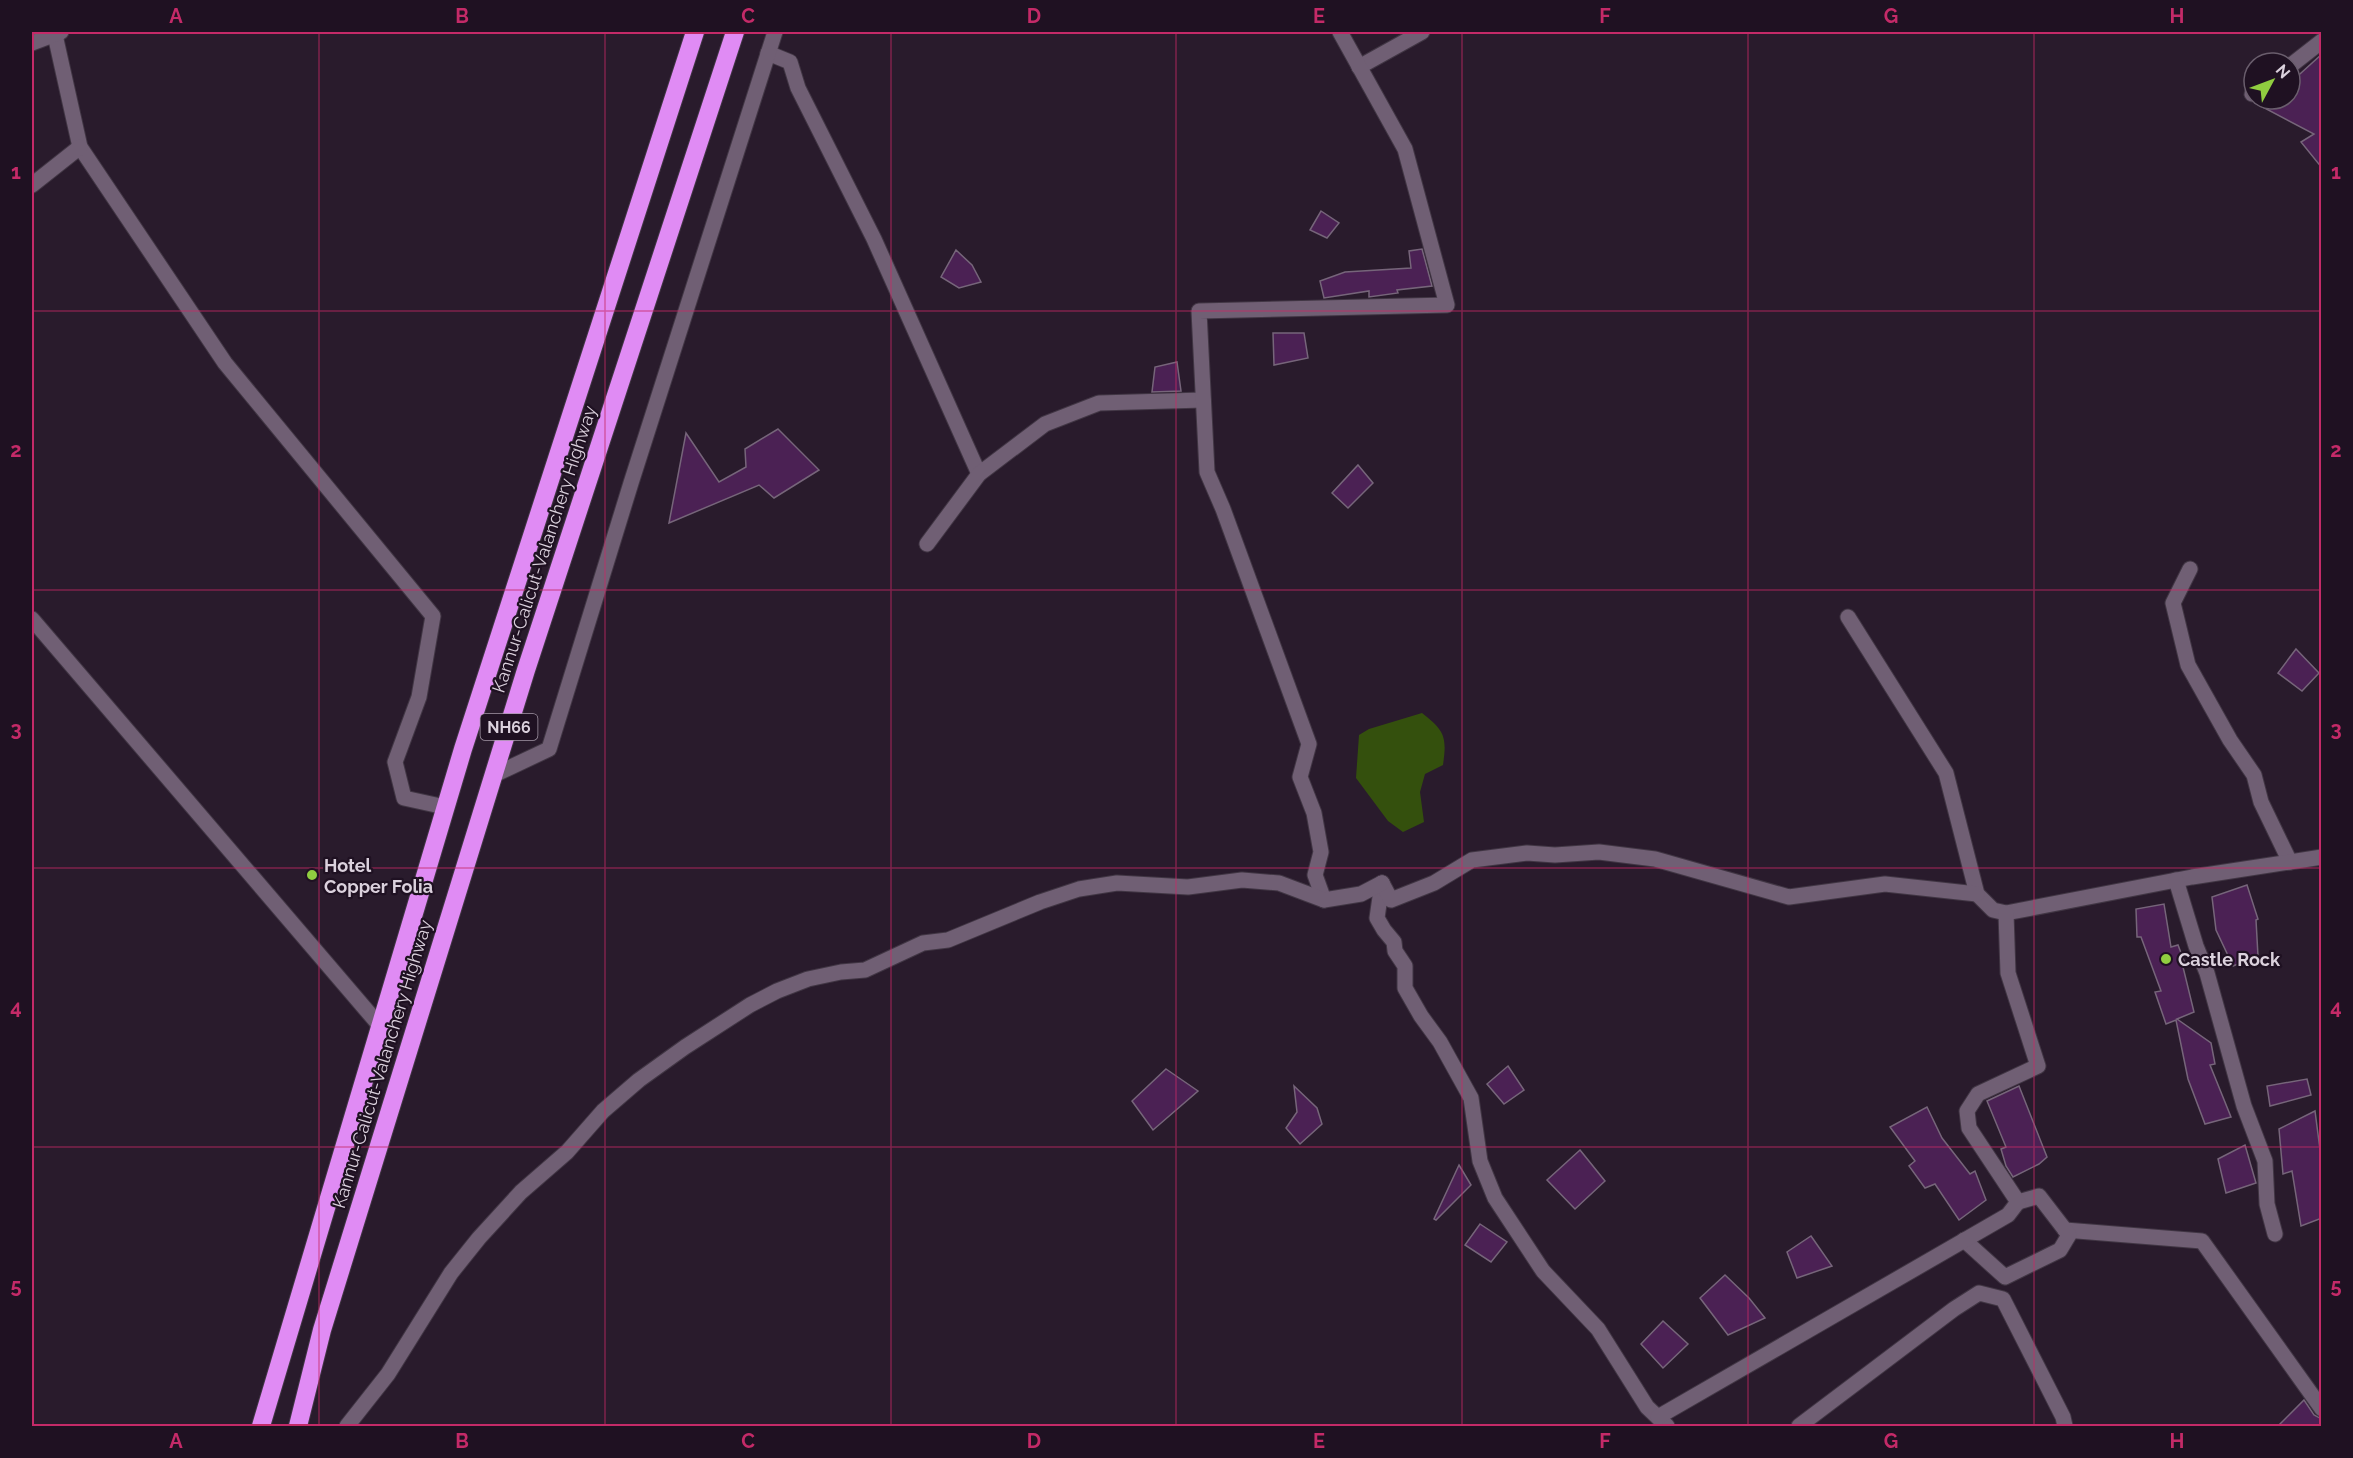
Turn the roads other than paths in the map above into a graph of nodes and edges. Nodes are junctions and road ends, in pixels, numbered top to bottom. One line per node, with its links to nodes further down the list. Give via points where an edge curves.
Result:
1 (695, 32): 21 (highway, Kannur-Calicut-Valanchery Highway / NH66)
2 (735, 32): 20 (highway, Kannur-Calicut-Valanchery Highway / NH66)
3 (775, 32): 9 (street)
4 (1340, 32): 11 (street)
5 (1422, 32): 11 (street)
6 (58, 33): 8 (street); 12 (street)
7 (2322, 41): 10 (street)
8 (32, 43)
9 (768, 53): 15 (street, via 790,62 798,88 874,238); 20 (street, via 549,749)
10 (2302, 57)
11 (1359, 67): 14 (street, via 1405,149 1447,305 1199,311)
12 (80, 147): 13 (street); 21 (street, via 225,363 433,616 419,697 395,762 404,798)
13 (32, 185)
14 (1203, 400): 15 (street, via 1099,403 1045,424); 27 (street, via 1207,472 1309,744 1300,777 1314,813 1321,852 1315,875)
15 (979, 474): 16 (street)
16 (927, 544)
17 (2190, 569): 23 (street, via 2173,603 2188,665 2254,775 2261,802)
18 (1848, 617): 26 (street, via 1946,773)
19 (32, 619): 29 (street)
20 (494, 775): 37 (highway, Kannur-Calicut-Valanchery Highway / NH66, via 322,1330)
21 (445, 807): 29 (highway, Kannur-Calicut-Valanchery Highway / NH66)
22 (2322, 857): 23 (street)
23 (2290, 862): 24 (street)
24 (2176, 880): 28 (street); 32 (street, via 2244,1106 2265,1161 2266,1204)
25 (1382, 884): 26 (street, via 1391,900 1434,883 1472,860 1527,853 1599,852 1655,859 1789,897 1885,884); 27 (street, via 1361,894); 35 (street, via 1377,918 1405,966 1405,987 1471,1098 1480,1161 1495,1198 1544,1270 1598,1329 1647,1407)
26 (1977, 894): 28 (street, via 1993,910)
27 (1324, 900): 38 (street, via 1279,883 1242,880 1188,887 1117,883 1040,902 948,940 904,950 865,970 808,979 750,1005 639,1080 521,1192 451,1273 388,1374)
28 (2006, 913): 30 (street, via 2008,973 2038,1066 1977,1094 1967,1111 1969,1128)
29 (380, 1026): 36 (highway, Kannur-Calicut-Valanchery Highway / NH66)
30 (2018, 1202): 31 (street, via 2039,1196); 33 (street, via 2007,1215)
31 (2065, 1230): 33 (street, via 2069,1235 2060,1250 2005,1277); 34 (street, via 2202,1240)
32 (2275, 1234)
33 (1964, 1240): 35 (street)
34 (2322, 1409)
35 (1663, 1422)
36 (261, 1426)
37 (298, 1426)
38 (347, 1426)
39 (1799, 1426): 40 (street, via 1979,1293 2003,1299)
40 (2065, 1426)

